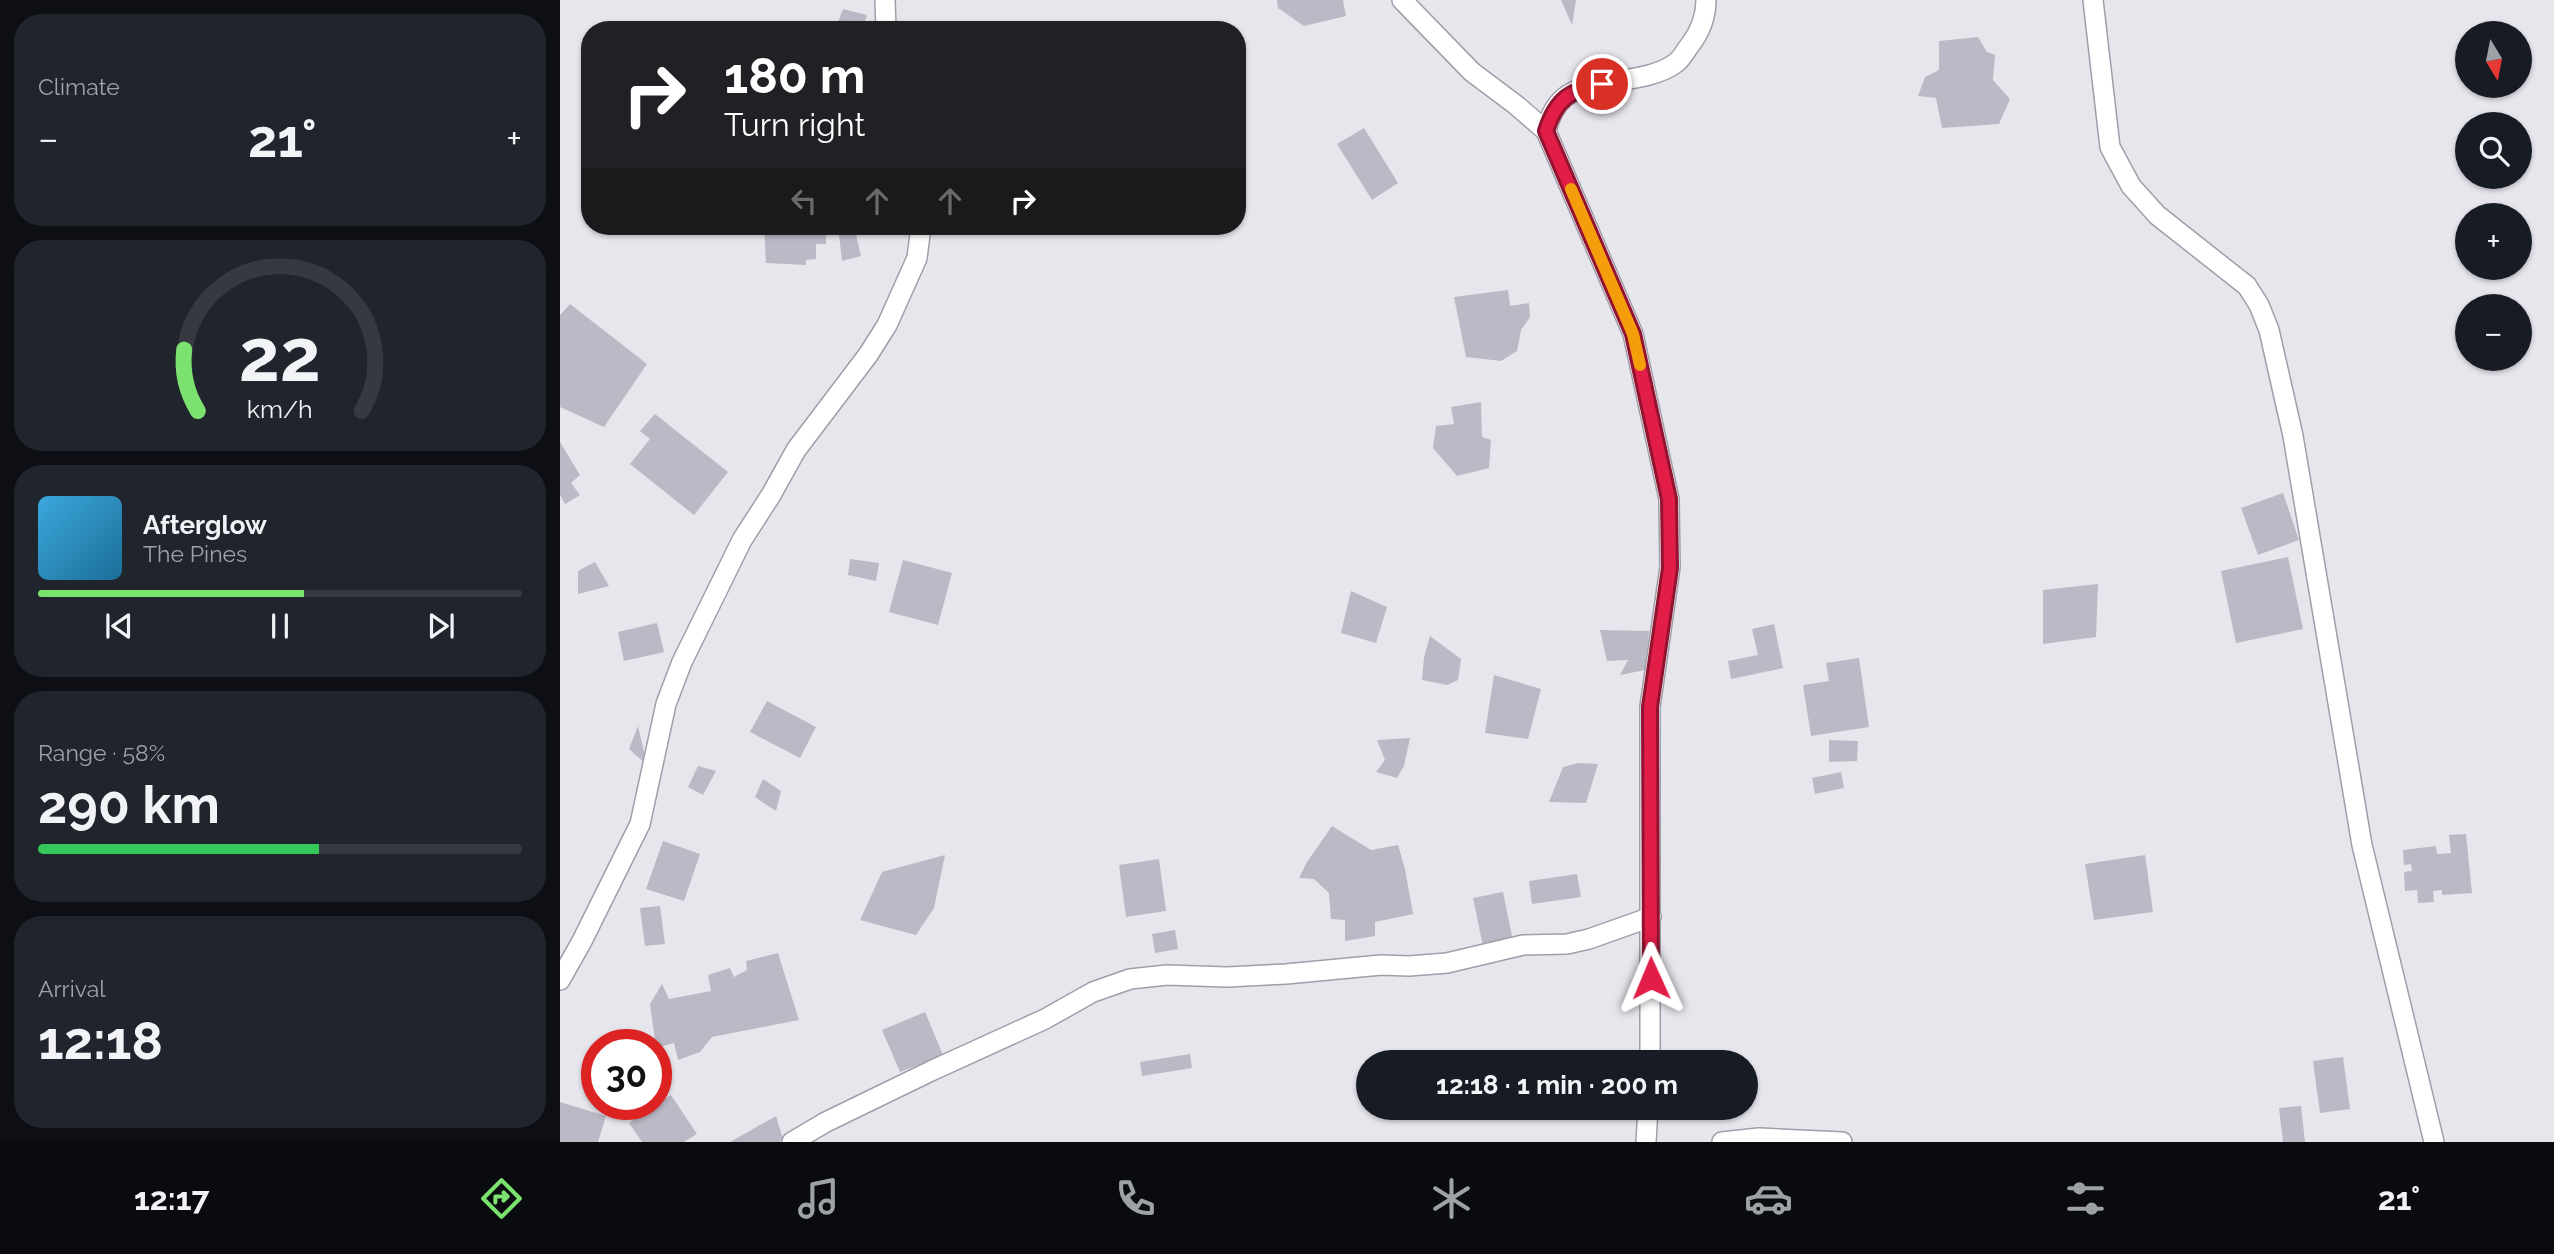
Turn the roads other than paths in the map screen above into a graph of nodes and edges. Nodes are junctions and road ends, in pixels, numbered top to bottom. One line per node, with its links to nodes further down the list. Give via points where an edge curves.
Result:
1 (885, 0): 5 (street)
2 (1402, 0): 6 (street, via 1472,72)
3 (1706, 0): 6 (street, via 1697,36 1676,63 1643,77 1581,88 1564,98)
4 (2093, 0): 16 (street, via 2110,147 2131,186 2157,215 2247,286 2269,330 2293,436 2362,845)
5 (886, 21)
6 (1546, 131): 8 (street, via 1633,334 1669,499 1670,568 1650,707)
7 (920, 235): 9 (street, via 917,258 887,325 796,450 741,540 693,639 666,704 640,824)
8 (1651, 918): 10 (street); 12 (street, via 1567,944 1524,945 1447,963 1130,979 1093,992 1045,1019 931,1070)
9 (560, 980)
10 (1650, 1050)
11 (1647, 1120): 13 (street)
12 (792, 1142)
13 (1646, 1142)
14 (1722, 1142): 15 (street, via 1759,1138)
15 (1842, 1142)
16 (2434, 1142)

